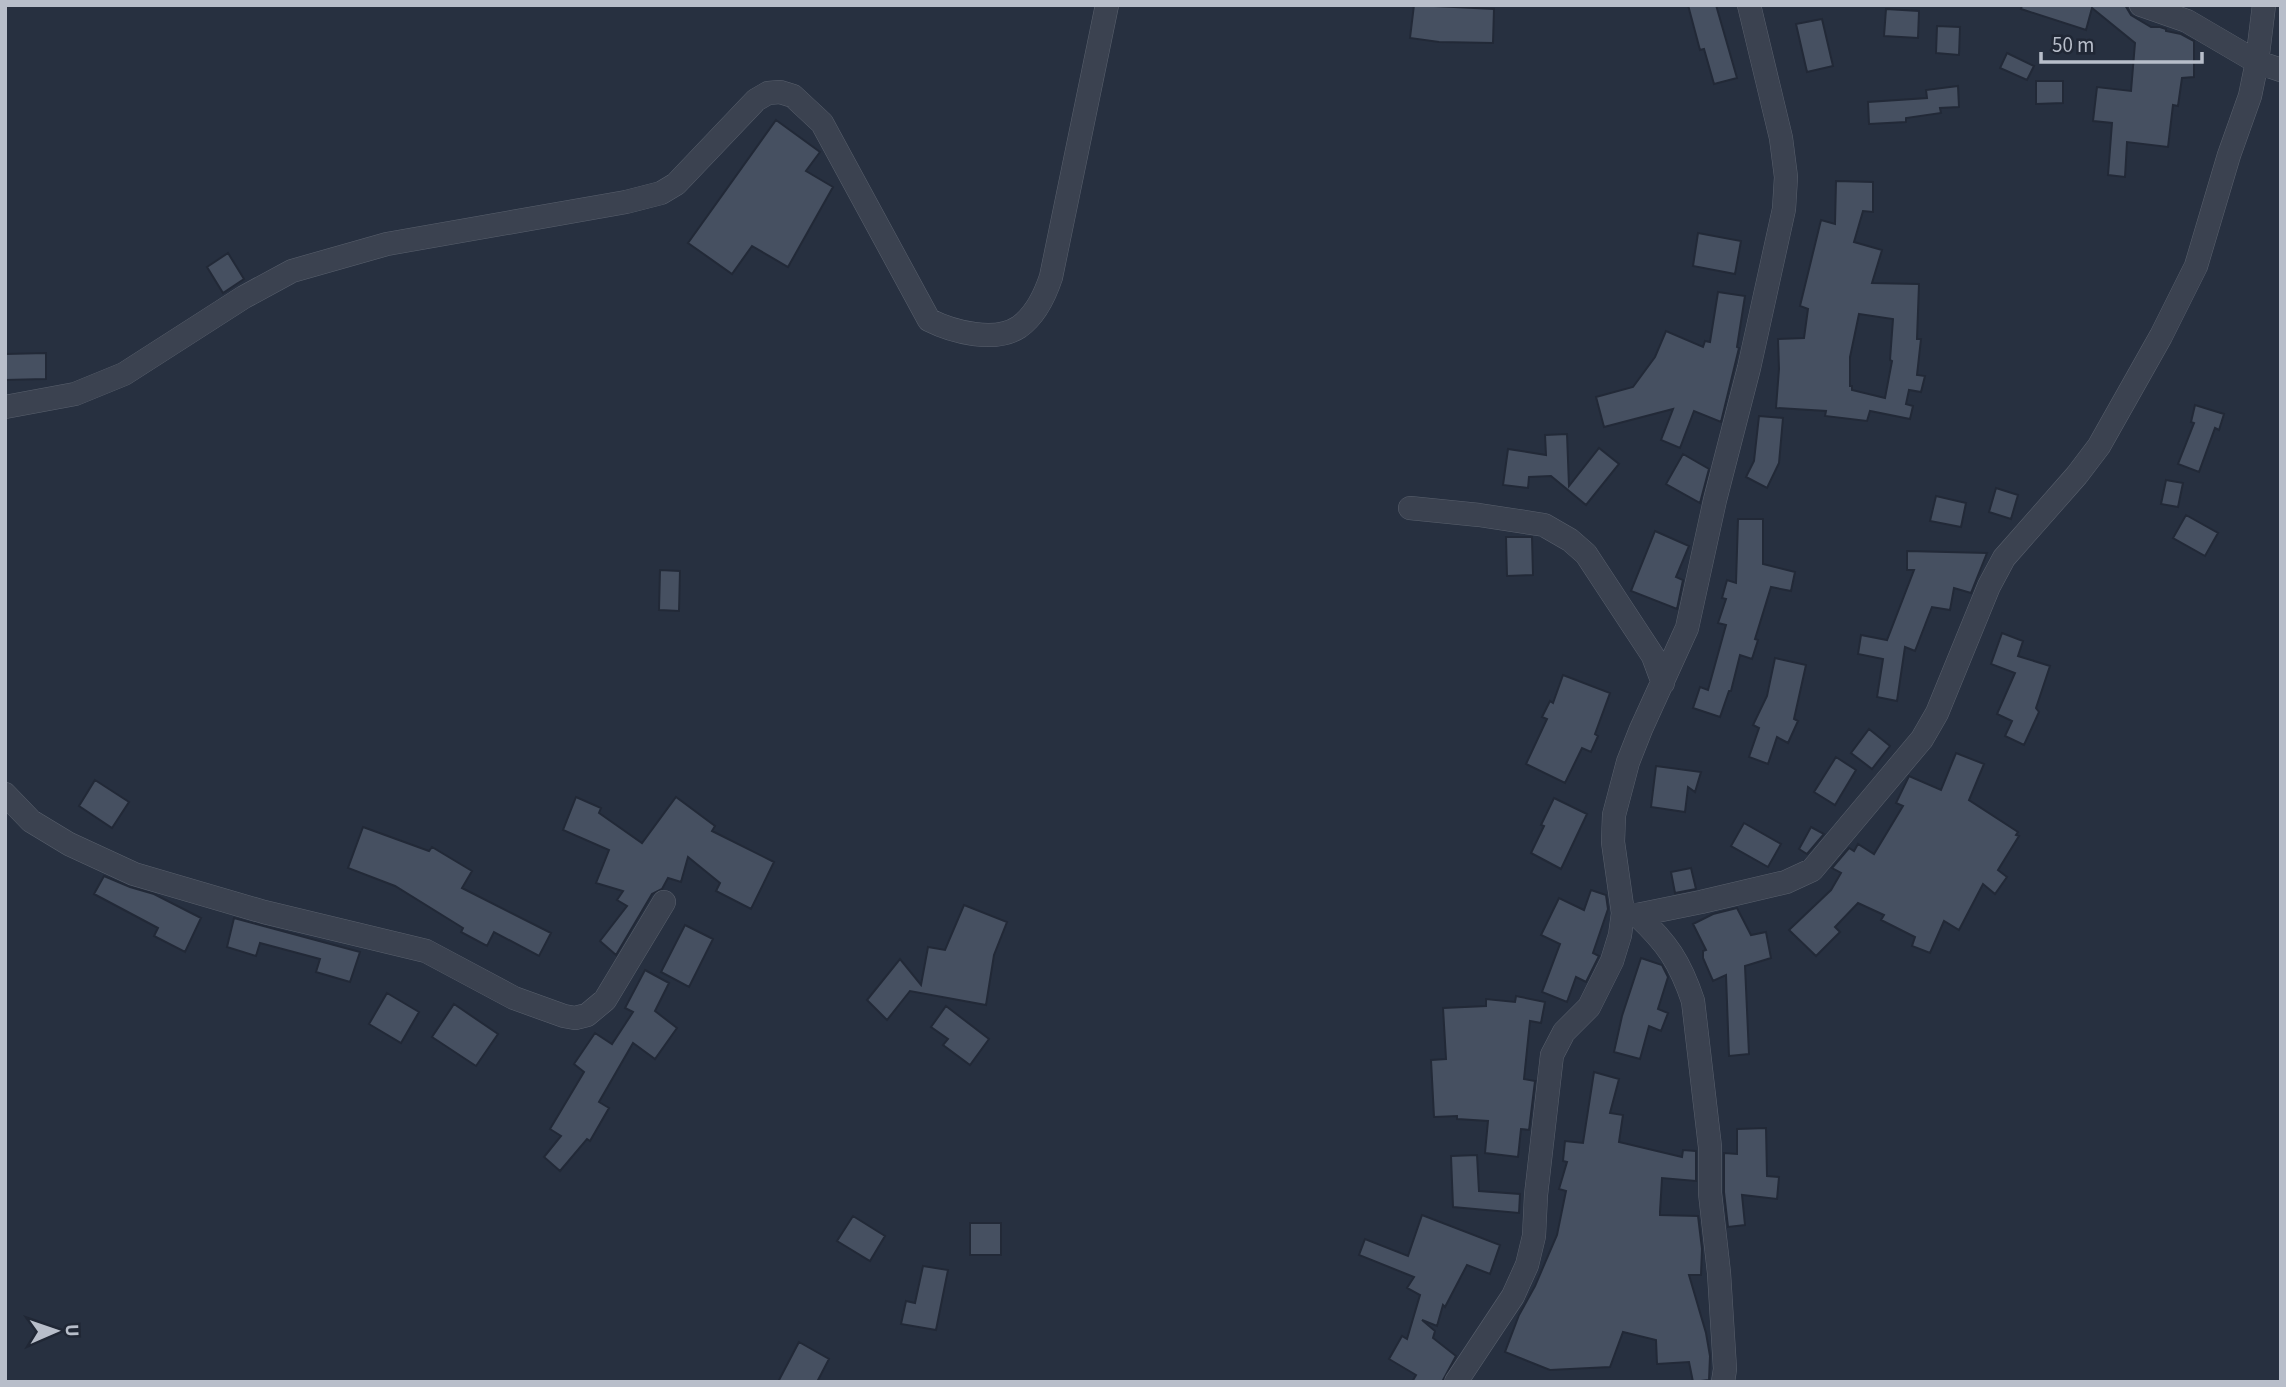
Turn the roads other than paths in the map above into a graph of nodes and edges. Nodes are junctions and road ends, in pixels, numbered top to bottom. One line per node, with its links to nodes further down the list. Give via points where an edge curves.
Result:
1 (1107, 5): 7 (street, via 1044,299 1020,326 1002,334 959,331 929,320 821,123 793,96 780,92 756,100 676,184 661,193 387,244 292,271 124,374 75,394)
2 (1749, 5): 9 (street, via 1781,138 1784,209 1686,628)
3 (2141, 5): 5 (street, via 2187,21)
4 (2264, 5): 5 (street)
5 (2257, 62): 6 (street); 12 (street, via 2196,266 2182,297 2099,446 2004,558 1922,739 1812,870 1786,882)
6 (2281, 71)
7 (5, 407)
8 (1410, 508): 9 (street, via 1544,525 1570,540 1586,554 1653,656)
9 (1663, 683): 12 (street, via 1628,762 1614,815 1613,842)
10 (5, 794): 11 (street, via 31,821 134,874 264,912 426,951 514,998 575,1018 587,1015 605,1000)
11 (664, 902)
12 (1630, 914): 13 (street, via 1589,1007 1564,1032 1552,1055 1534,1236 1527,1265 1513,1296); 14 (street, via 1662,938 1693,1001 1710,1147)
13 (1456, 1382)
14 (1723, 1382)

